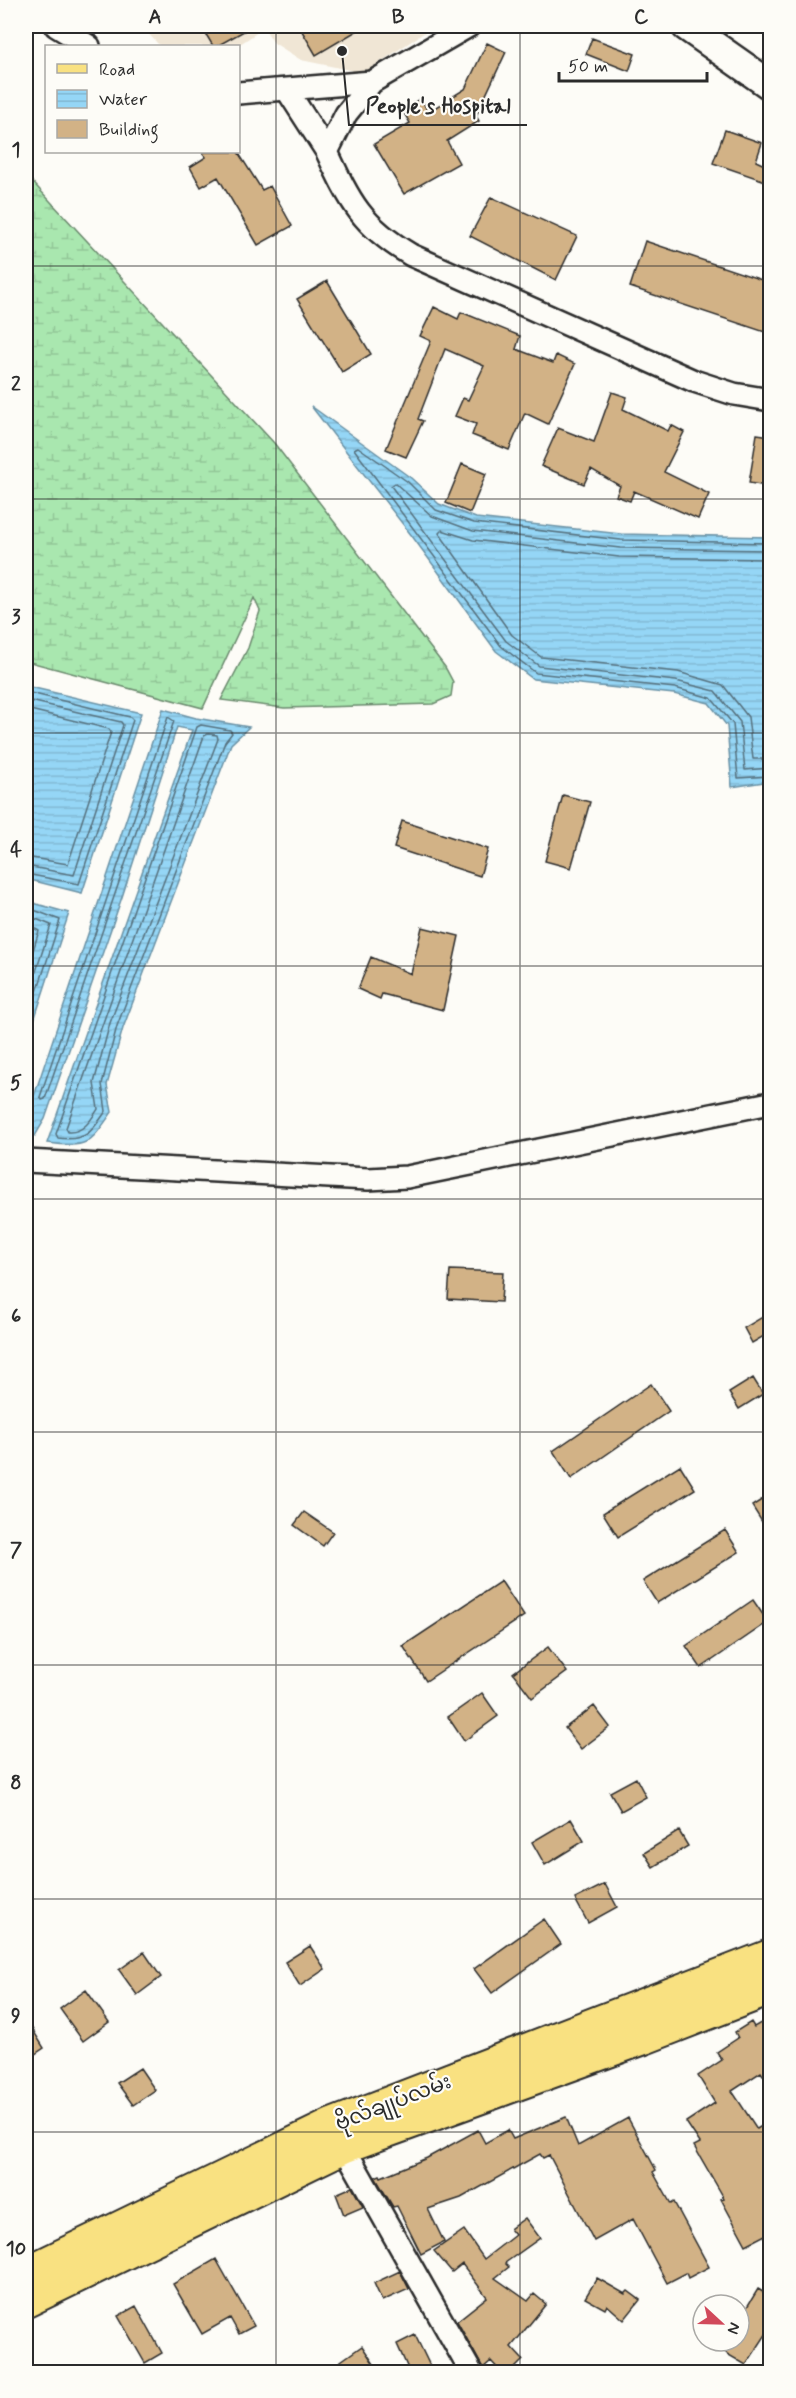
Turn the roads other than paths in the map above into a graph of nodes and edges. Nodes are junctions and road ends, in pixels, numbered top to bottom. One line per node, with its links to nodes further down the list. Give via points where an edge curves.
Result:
1 (56, 26): 4 (street)
2 (469, 26): 5 (street)
3 (686, 26): 6 (street)
4 (87, 45)
5 (372, 82): 7 (street); 9 (street, via 346,114)
6 (771, 85)
7 (287, 90): 8 (street); 9 (street)
8 (240, 93)
9 (327, 152): 10 (street, via 345,192 364,220 411,255 694,381 734,394)
10 (771, 400)
11 (771, 1103): 12 (street, via 397,1177 241,1174)
12 (26, 1161)
13 (771, 1956): 15 (main road, ဗိုလ်ချုပ်လမ်း)
14 (771, 1989): 15 (main road, ဗိုလ်ချုပ်လမ်း, via 644,2038)
15 (338, 2136): 16 (main road, ဗိုလ်ချုပ်လမ်း); 17 (main road, ဗိုလ်ချုပ်လမ်း); 18 (street)
16 (26, 2273)
17 (26, 2301)
18 (471, 2373)

